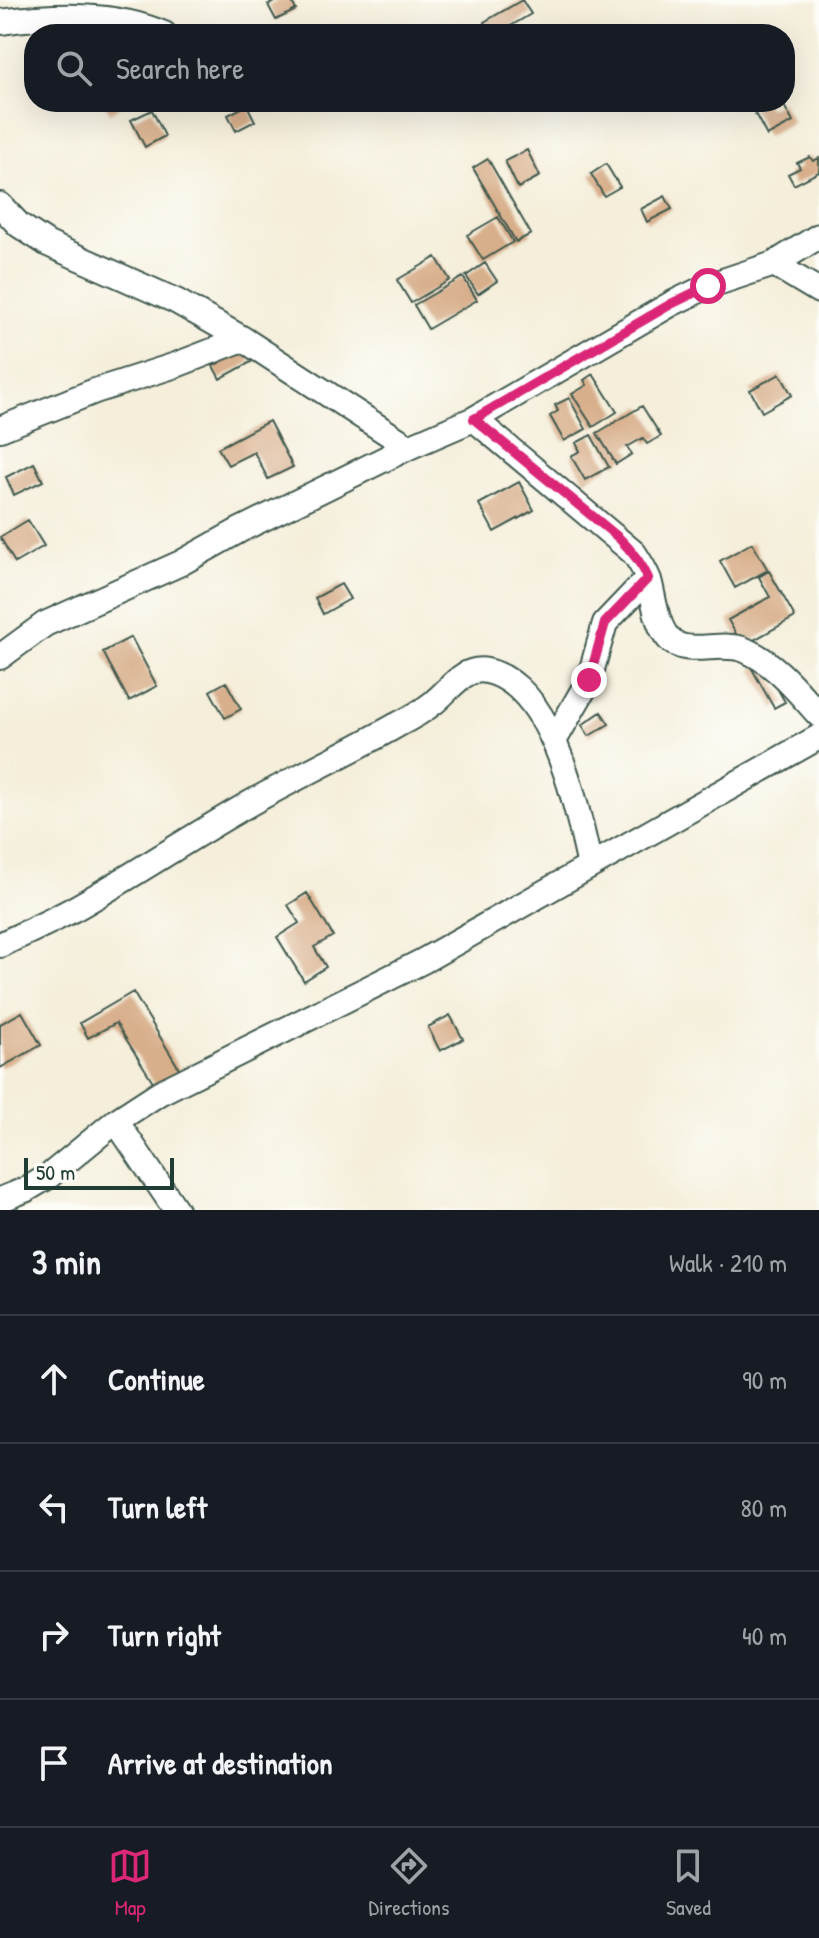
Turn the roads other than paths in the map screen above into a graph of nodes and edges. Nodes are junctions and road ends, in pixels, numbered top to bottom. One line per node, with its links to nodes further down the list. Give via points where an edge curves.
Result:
1 (141, 12): 2 (street)
2 (0, 22)
3 (0, 205): 7 (street, via 48,244 176,301)
4 (819, 236): 5 (street)
5 (774, 264): 6 (street); 8 (street, via 671,304)
6 (819, 291)
7 (243, 339): 9 (street); 10 (street)
8 (474, 419): 10 (street); 11 (street, via 619,538)
9 (0, 429)
10 (409, 447): 12 (street, via 181,563 45,624)
11 (648, 578): 13 (street, via 665,634 673,643 743,648 776,669); 15 (street, via 605,623 589,680)
12 (0, 657)
13 (819, 715)
14 (819, 737): 16 (street)
15 (554, 741): 16 (street); 17 (street, via 529,699 507,680 478,670 465,674 397,725 246,805 79,907)
16 (590, 866): 18 (street, via 423,961 159,1093)
17 (0, 945)
18 (116, 1121): 19 (street, via 49,1176); 20 (street)
19 (0, 1200)
20 (176, 1210)

